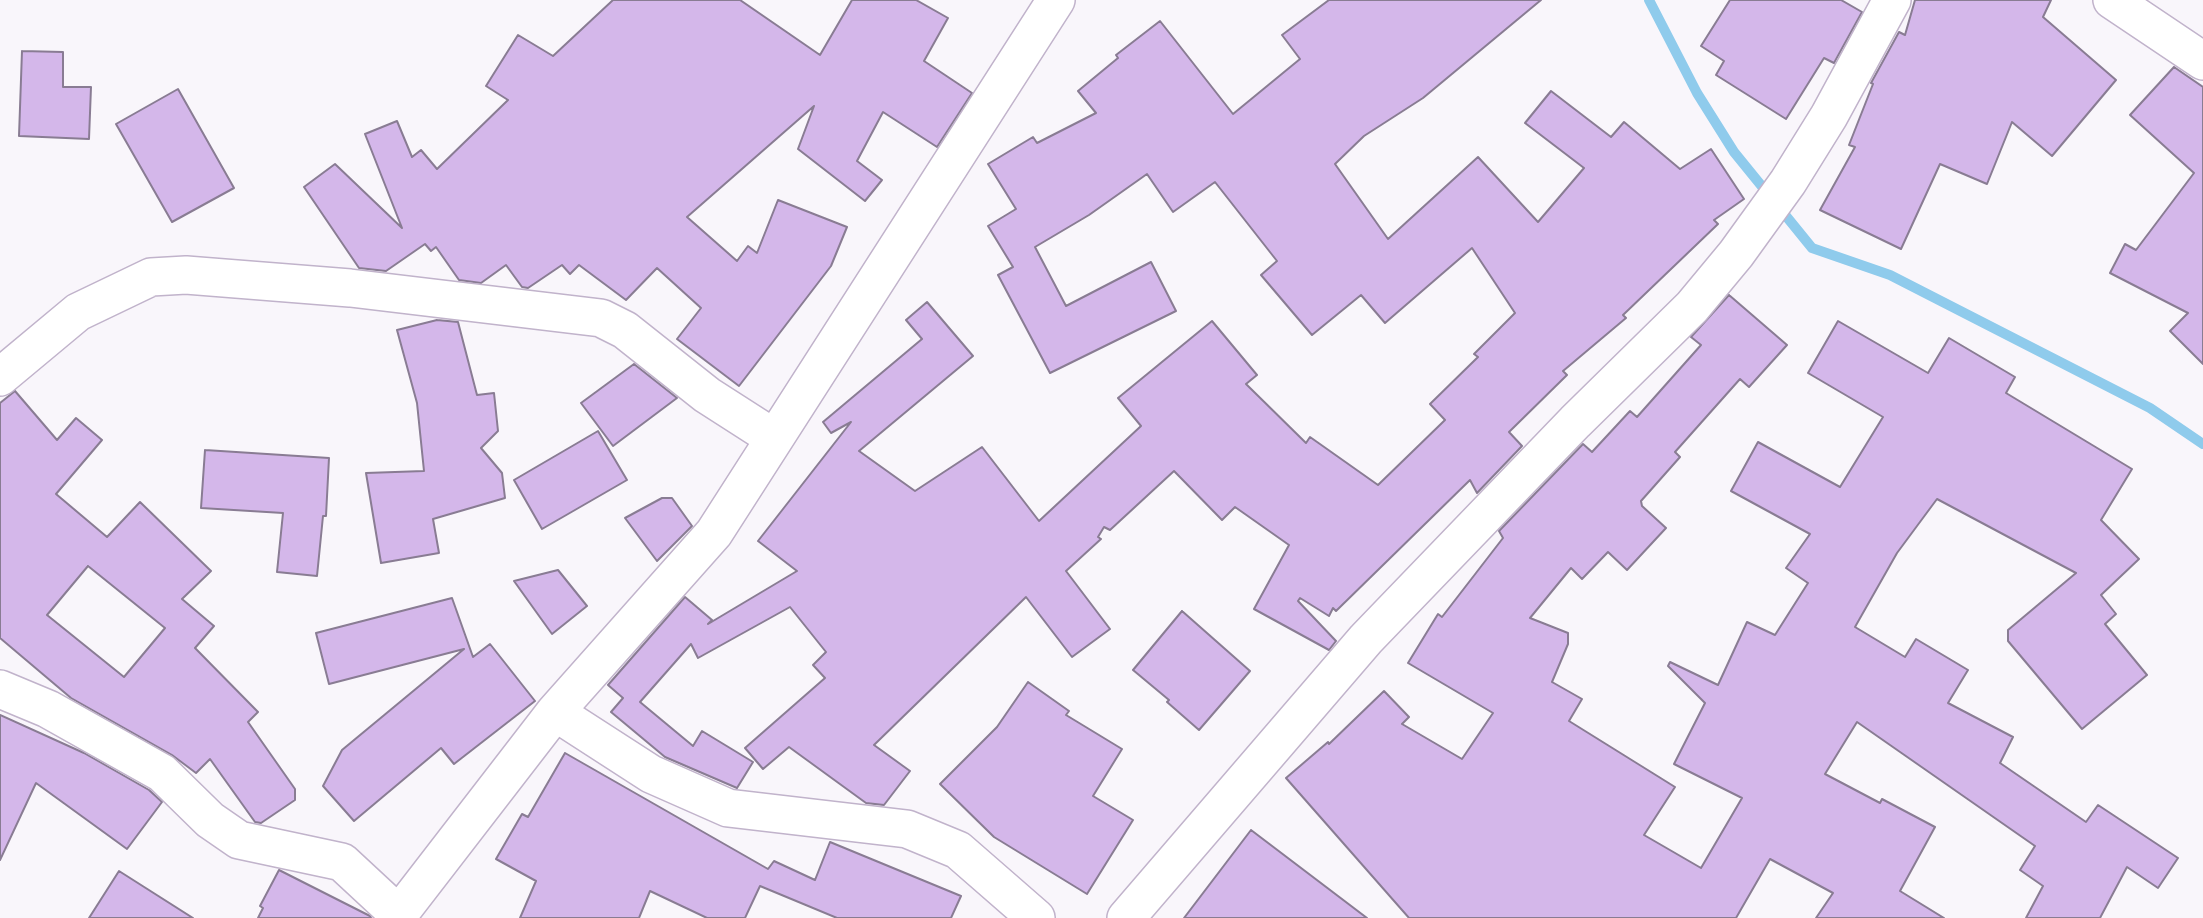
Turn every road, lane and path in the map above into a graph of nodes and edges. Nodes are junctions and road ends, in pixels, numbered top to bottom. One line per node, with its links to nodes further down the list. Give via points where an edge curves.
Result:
1 (1056, 0): 6 (street)
2 (1892, 0): 11 (street, via 1788,182 1709,286 1366,639)
3 (2112, 0): 4 (street)
4 (2203, 61)
5 (0, 377): 6 (street, via 79,312 152,277 200,276 349,288 601,318 625,330 707,395)
6 (774, 438): 8 (street, via 714,533)
7 (0, 689): 9 (street, via 48,709 162,773 210,820 239,840 342,862)
8 (555, 712): 9 (street); 10 (street, via 651,774 728,808 907,829 958,850)
9 (397, 916)
10 (1036, 918)
11 (1126, 918)

